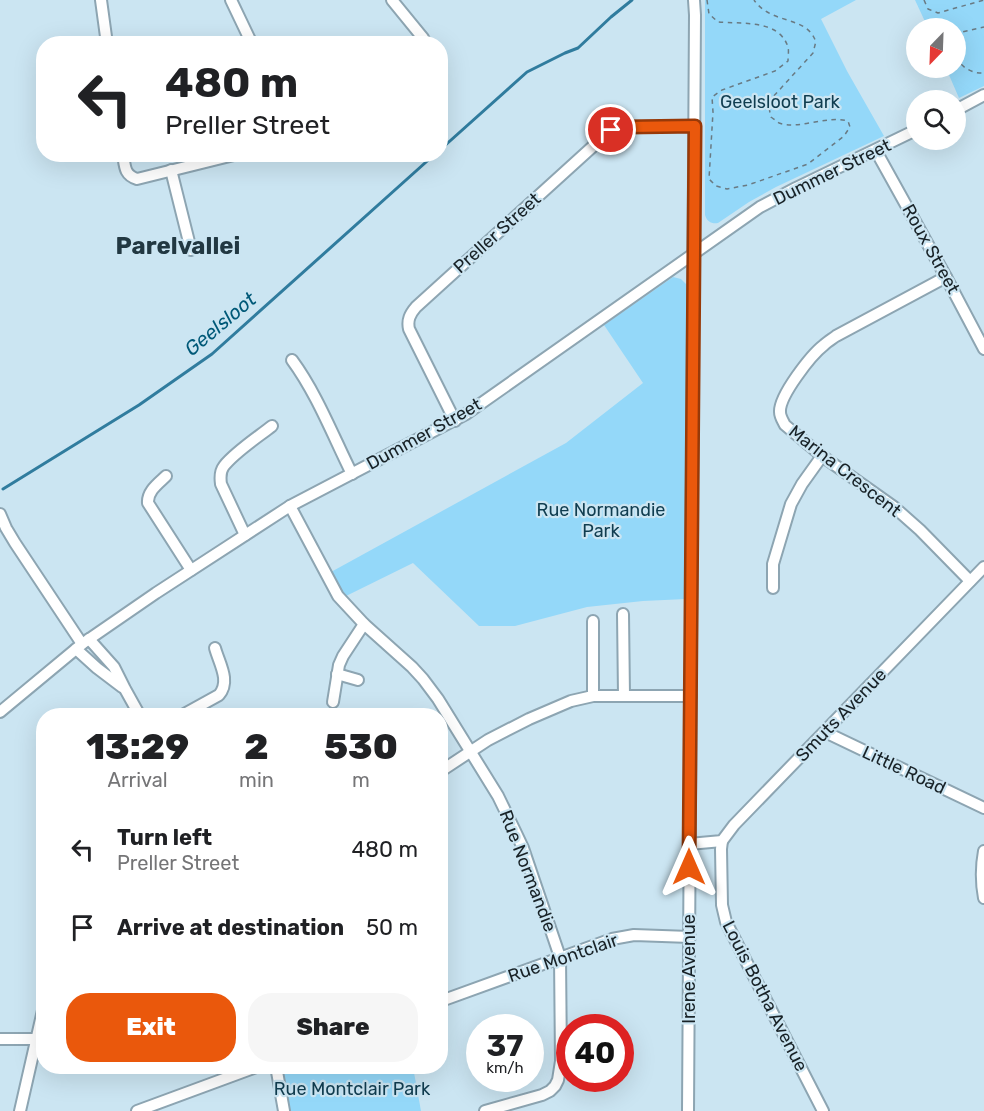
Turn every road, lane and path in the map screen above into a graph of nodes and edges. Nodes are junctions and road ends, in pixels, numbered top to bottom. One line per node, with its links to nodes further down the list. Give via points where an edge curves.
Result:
1 (101, 0): 11 (street)
2 (231, 0): 12 (street)
3 (392, 0): 13 (street)
4 (694, 0): 18 (street, Irene Avenue)
5 (707, 0): 6 (path, via 709,14 718,22 773,29 789,48 788,61 775,71 712,97 709,178 716,186 727,189 808,164 850,127 839,119 792,125 771,117 772,98 813,53 816,41 811,32 768,14)
6 (754, 0)
7 (924, 0): 8 (path, via 928,9 938,13)
8 (984, 0)
9 (984, 27): 10 (path)
10 (966, 31)
11 (106, 36)
12 (248, 36)
13 (421, 36)
14 (966, 68): 15 (path)
15 (984, 73)
16 (984, 95): 17 (street)
17 (966, 105)
18 (695, 126): 25 (street, Irene Avenue); 29 (street, Preller Street, via 611,130 416,307 409,317 409,329)
19 (906, 135): 20 (street, Dummer Street)
20 (876, 151): 25 (street, Dummer Street, via 760,207); 26 (street, Roux Street)
21 (124, 162): 23 (street, via 129,175 136,179)
22 (204, 162): 23 (street)
23 (171, 170): 24 (street)
24 (191, 250)
25 (694, 254): 29 (street, Dummer Street); 51 (street, Irene Avenue)
26 (946, 277): 27 (street, Roux Street); 31 (street, Marina Crescent, via 830,340 794,381 782,402 782,420)
27 (984, 349)
28 (292, 360): 32 (street)
29 (454, 421): 32 (street, Dummer Street)
30 (272, 426): 36 (street, via 225,465 220,476)
31 (822, 456): 39 (street, Marina Crescent, via 894,507); 40 (street, via 791,504 773,564)
32 (352, 474): 34 (street, Dummer Street)
33 (166, 476): 38 (street, via 150,493 148,503)
34 (290, 506): 36 (street, Dummer Street); 43 (street, Rue Normandie, via 338,596)
35 (0, 514): 44 (street)
36 (245, 535): 38 (street, Dummer Street)
37 (984, 567): 39 (street, Smuts Avenue)
38 (191, 570): 44 (street, Dummer Street)
39 (970, 581): 58 (street, Smuts Avenue)
40 (773, 588)
41 (623, 614): 50 (street)
42 (593, 621): 49 (street)
43 (364, 624): 46 (street); 55 (street, Rue Normandie, via 423,679)
44 (82, 644): 48 (street, via 97,668); 48 (street, via 114,667); 56 (street, Dummer Street)
45 (214, 648): 54 (street, via 225,681 223,691)
46 (337, 674): 47 (street); 52 (street)
47 (358, 680)
48 (125, 689): 53 (street)
49 (592, 696): 50 (street); 59 (street, via 571,700 529,719)
50 (624, 696): 51 (street)
51 (691, 696): 63 (street, Irene Avenue)
52 (333, 702)
53 (136, 708)
54 (195, 708)
55 (443, 708)
56 (0, 712)
57 (448, 716): 59 (street, Rue Normandie)
58 (825, 732): 61 (street, Little Road); 62 (street, Smuts Avenue)
59 (470, 752): 60 (street); 67 (street, Rue Normandie, via 498,796 523,848)
60 (448, 766)
61 (984, 807)
62 (723, 841): 63 (street); 79 (street, Louis Botha Avenue, via 722,905 726,922)
63 (689, 844): 66 (street, Irene Avenue)
64 (984, 851): 65 (street)
65 (984, 898)
66 (690, 937): 67 (street, Rue Montclair, via 634,935); 78 (street, Irene Avenue)
67 (560, 957): 68 (street, Rue Montclair); 77 (street, Rue Normandie, via 558,1080 542,1095)
68 (448, 997)
69 (0, 1039): 70 (street)
70 (36, 1039): 74 (street)
71 (240, 1074): 73 (street)
72 (277, 1074): 76 (street)
73 (162, 1107): 75 (street)
74 (20, 1111)
75 (137, 1111)
76 (284, 1111)
77 (485, 1111)
78 (688, 1111)
79 (823, 1111)

